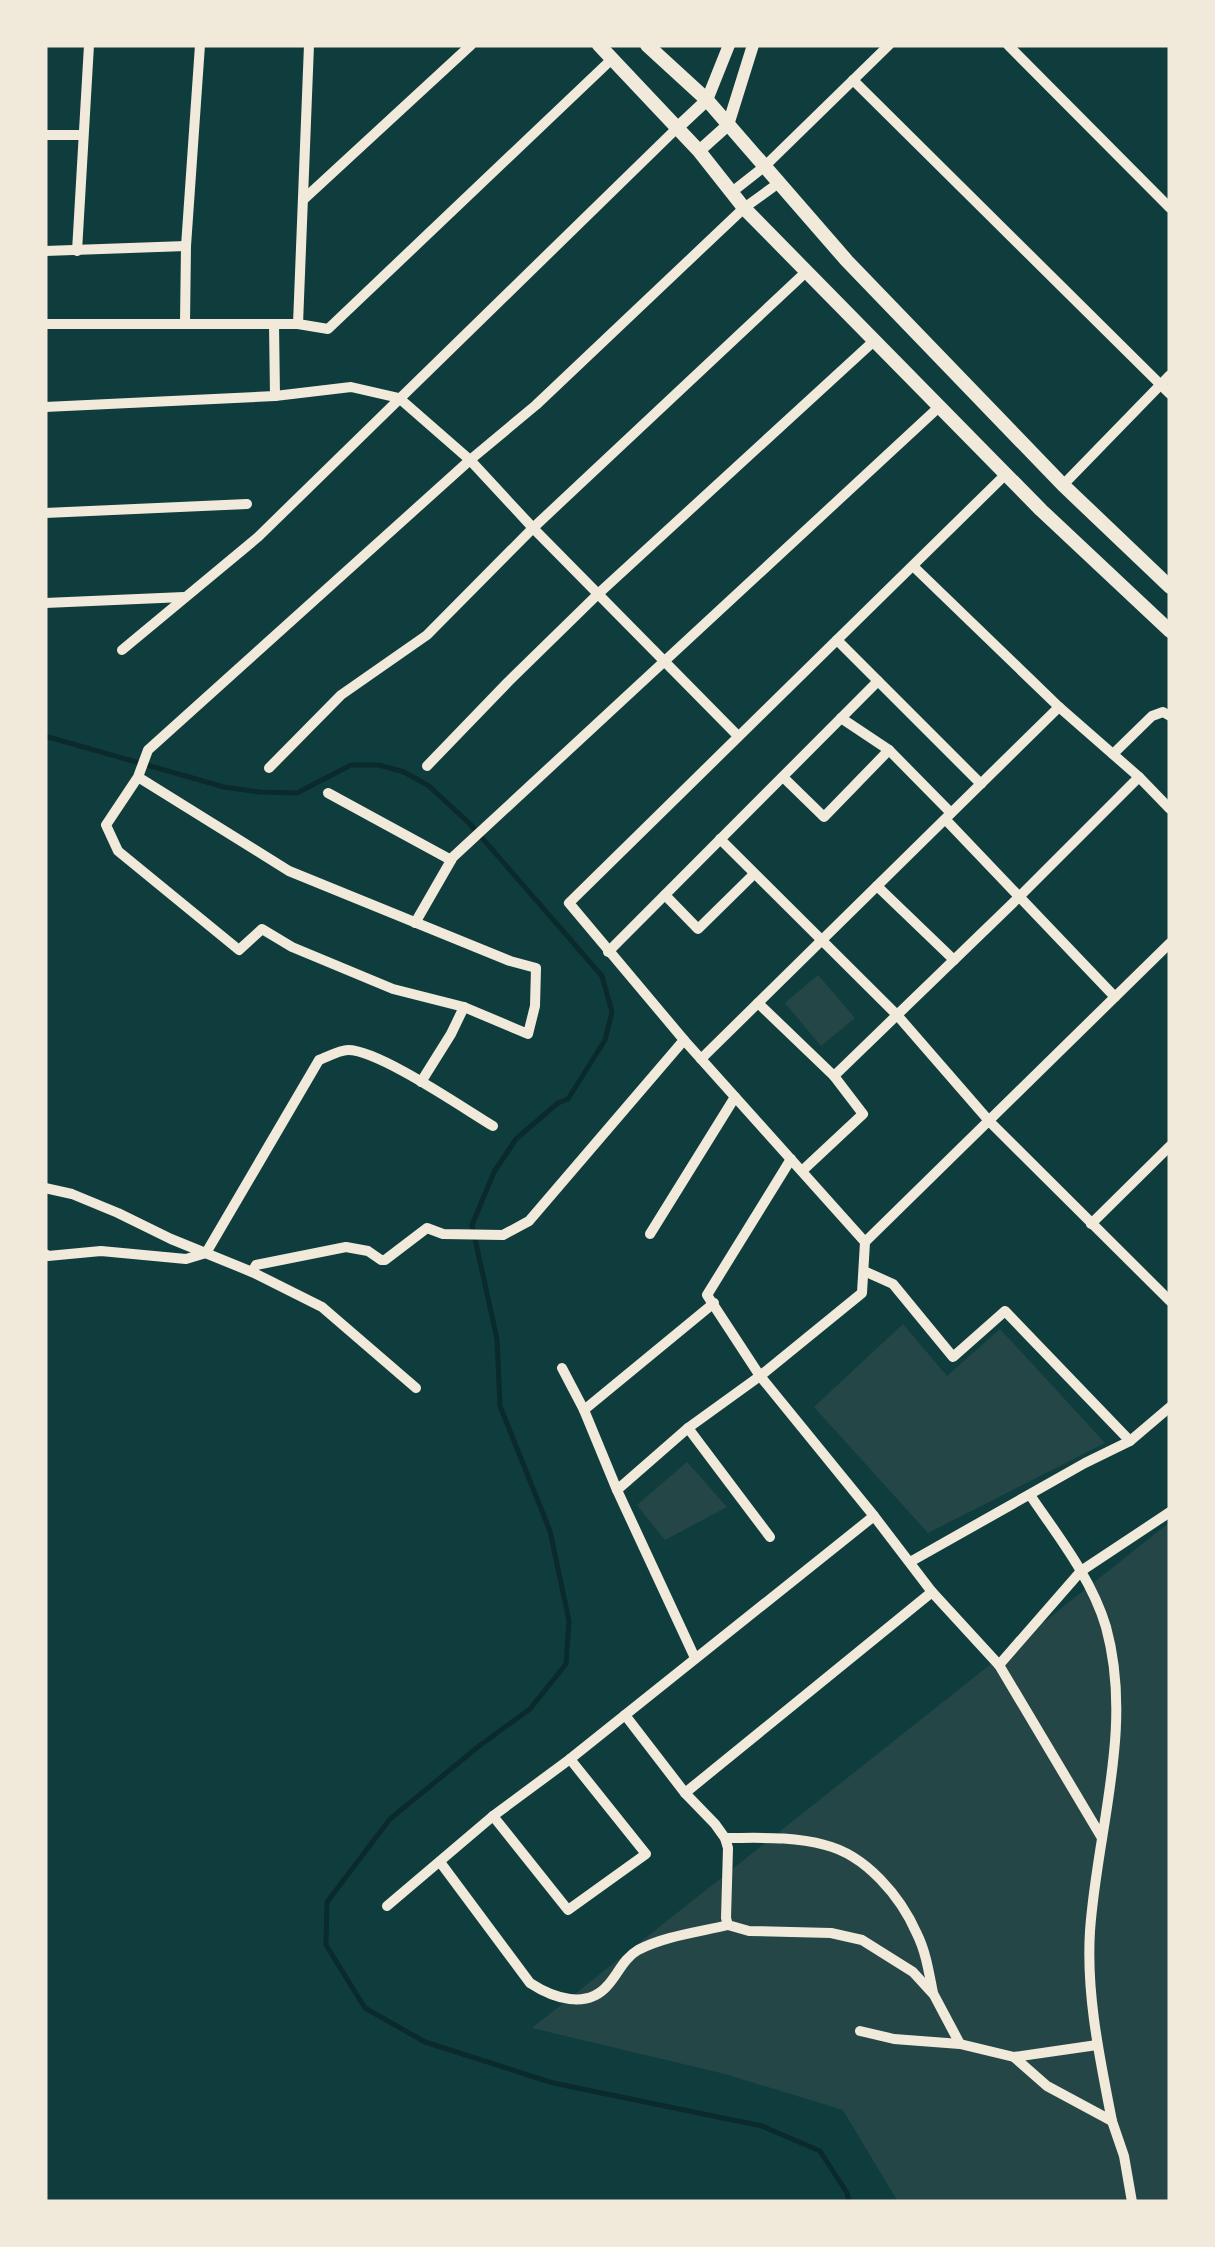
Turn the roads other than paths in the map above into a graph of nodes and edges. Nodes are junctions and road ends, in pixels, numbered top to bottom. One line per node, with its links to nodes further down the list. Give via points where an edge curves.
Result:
1 (89, 45): 17 (street)
2 (200, 45): 25 (street)
3 (309, 45): 22 (street)
4 (471, 45): 22 (street)
5 (599, 45): 11 (main road)
6 (647, 45): 13 (main road)
7 (729, 45): 13 (street)
8 (753, 45): 14 (street)
9 (889, 45): 12 (street)
10 (1008, 45): 24 (street)
11 (613, 58): 15 (main road); 32 (street, via 328,329)
12 (854, 80): 19 (street); 35 (street)
13 (707, 100): 14 (main road); 15 (street)
14 (728, 125): 18 (street); 19 (main road)
15 (676, 129): 18 (main road); 38 (street)
16 (45, 135): 17 (street)
17 (84, 135): 26 (street)
18 (699, 152): 21 (main road)
19 (766, 166): 20 (main road); 21 (street)
20 (780, 182): 23 (street); 43 (main road)
21 (732, 192): 23 (main road)
22 (304, 198): 32 (street)
23 (744, 208): 28 (main road); 41 (street)
24 (1170, 208)
25 (186, 246): 26 (street); 29 (street)
26 (77, 251): 27 (street)
27 (45, 252)
28 (807, 271): 33 (main road); 46 (street)
29 (185, 322): 30 (street); 31 (street)
30 (45, 324)
31 (274, 324): 32 (street); 37 (street)
32 (298, 324)
33 (874, 340): 39 (main road); 49 (street)
34 (1170, 376): 35 (street)
35 (1160, 385): 36 (street); 43 (street)
36 (1170, 394)
37 (275, 396): 38 (street, via 350,387); 40 (street)
38 (399, 398): 41 (street); 50 (street, via 258,537)
39 (940, 406): 42 (main road); 55 (street)
40 (45, 408)
41 (470, 460): 46 (street); 65 (street, via 148,750)
42 (1006, 474): 47 (street); 52 (main road)
43 (1063, 485): 48 (main road)
44 (247, 504): 45 (street)
45 (45, 513)
46 (533, 528): 49 (street); 64 (street, via 427,634 341,695)
47 (912, 566): 53 (street); 57 (street)
48 (1170, 587)
49 (598, 594): 55 (street); 63 (street)
50 (185, 597): 51 (street); 54 (street)
51 (45, 603)
52 (1170, 631)
53 (837, 640): 56 (street); 60 (street)
54 (122, 650)
55 (664, 661): 60 (street); 73 (street)
56 (878, 681): 59 (street); 68 (street)
57 (1059, 707): 62 (street); 68 (street)
58 (1170, 716): 62 (street, via 1152,716)
59 (842, 718): 61 (street); 66 (street)
60 (738, 736): 81 (street, via 569,903)
61 (889, 750): 66 (street, via 824,818); 71 (street)
62 (1113, 754): 67 (street)
63 (427, 766)
64 (269, 768)
65 (138, 774): 78 (street, via 288,871); 85 (street, via 106,825 118,851 239,950 262,929 393,990)
66 (783, 777): 72 (street)
67 (1139, 778): 70 (street); 77 (street)
68 (981, 784): 71 (street)
69 (328, 793): 73 (street)
70 (1170, 809)
71 (948, 817): 75 (street); 77 (street)
72 (720, 839): 74 (street); 76 (street)
73 (451, 860): 78 (street)
74 (754, 874): 76 (street, via 698,929); 79 (street)
75 (878, 886): 79 (street); 82 (street)
76 (664, 896): 81 (street)
77 (1020, 896): 82 (street); 83 (street)
78 (415, 924): 85 (street, via 536,968 528,1034)
79 (821, 941): 84 (street); 86 (street)
80 (1170, 944): 83 (street)
81 (608, 952): 87 (street)
82 (954, 960): 86 (street)
83 (1115, 997): 92 (street)
84 (758, 1003): 88 (street); 89 (street)
85 (464, 1006): 90 (street)
86 (897, 1015): 89 (street); 92 (street)
87 (684, 1040): 88 (street); 104 (street, via 529,1221 504,1234 427,1228 385,1260 346,1247 256,1265)
88 (701, 1059): 91 (street)
89 (834, 1076): 96 (street, via 863,1114)
90 (421, 1082): 93 (street); 101 (street, via 346,1050 319,1060)
91 (735, 1097): 95 (street); 99 (street)
92 (990, 1122): 98 (street); 100 (street)
93 (493, 1126)
94 (1170, 1146): 98 (street)
95 (791, 1158): 96 (street); 106 (street, via 708,1295)
96 (802, 1171): 100 (street)
97 (45, 1188): 101 (street)
98 (1091, 1224): 105 (street)
99 (650, 1234)
100 (866, 1242): 103 (street)
101 (206, 1253): 102 (street, via 186,1259); 104 (street)
102 (45, 1254)
103 (864, 1271): 108 (street, via 862,1293); 113 (street, via 893,1284 953,1357 1005,1311)
104 (252, 1272): 109 (street, via 322,1307)
105 (1170, 1301)
106 (714, 1303): 108 (street); 111 (street)
107 (562, 1368): 111 (street)
108 (760, 1376): 112 (street); 117 (street)
109 (416, 1388)
110 (1170, 1407): 113 (street)
111 (584, 1410): 114 (street)
112 (688, 1428): 114 (street); 118 (street)
113 (1130, 1441): 115 (street)
114 (617, 1490): 122 (street)
115 (1030, 1495): 119 (street); 120 (street)
116 (1170, 1512): 120 (street)
117 (874, 1516): 119 (street); 122 (street)
118 (770, 1537)
119 (910, 1562): 121 (street)
120 (1081, 1571): 123 (street); 129 (street, via 1106,1627 1114,1668 1115,1750)
121 (932, 1592): 123 (street); 126 (street)
122 (695, 1658): 124 (street)
123 (999, 1665): 129 (street)
124 (625, 1715): 125 (street); 126 (street)
125 (570, 1759): 127 (street); 127 (street, via 646,1854 568,1910)
126 (686, 1793): 128 (street)
127 (493, 1816): 130 (street)
128 (725, 1838): 132 (street); 133 (street, via 799,1839 856,1859 877,1876 918,1934)
129 (1102, 1838): 136 (street, via 1089,1966)
130 (440, 1862): 131 (street); 132 (street, via 530,1983 562,1998 593,1998 642,1948)
131 (387, 1906)
132 (728, 1925): 133 (street, via 862,1940 913,1972)
133 (934, 1995): 135 (street)
134 (860, 2031): 135 (street)
135 (960, 2044): 137 (street)
136 (1097, 2045): 137 (street); 138 (street)
137 (1014, 2057): 138 (street, via 1046,2086)
138 (1112, 2120): 139 (street)
139 (1132, 2202)

